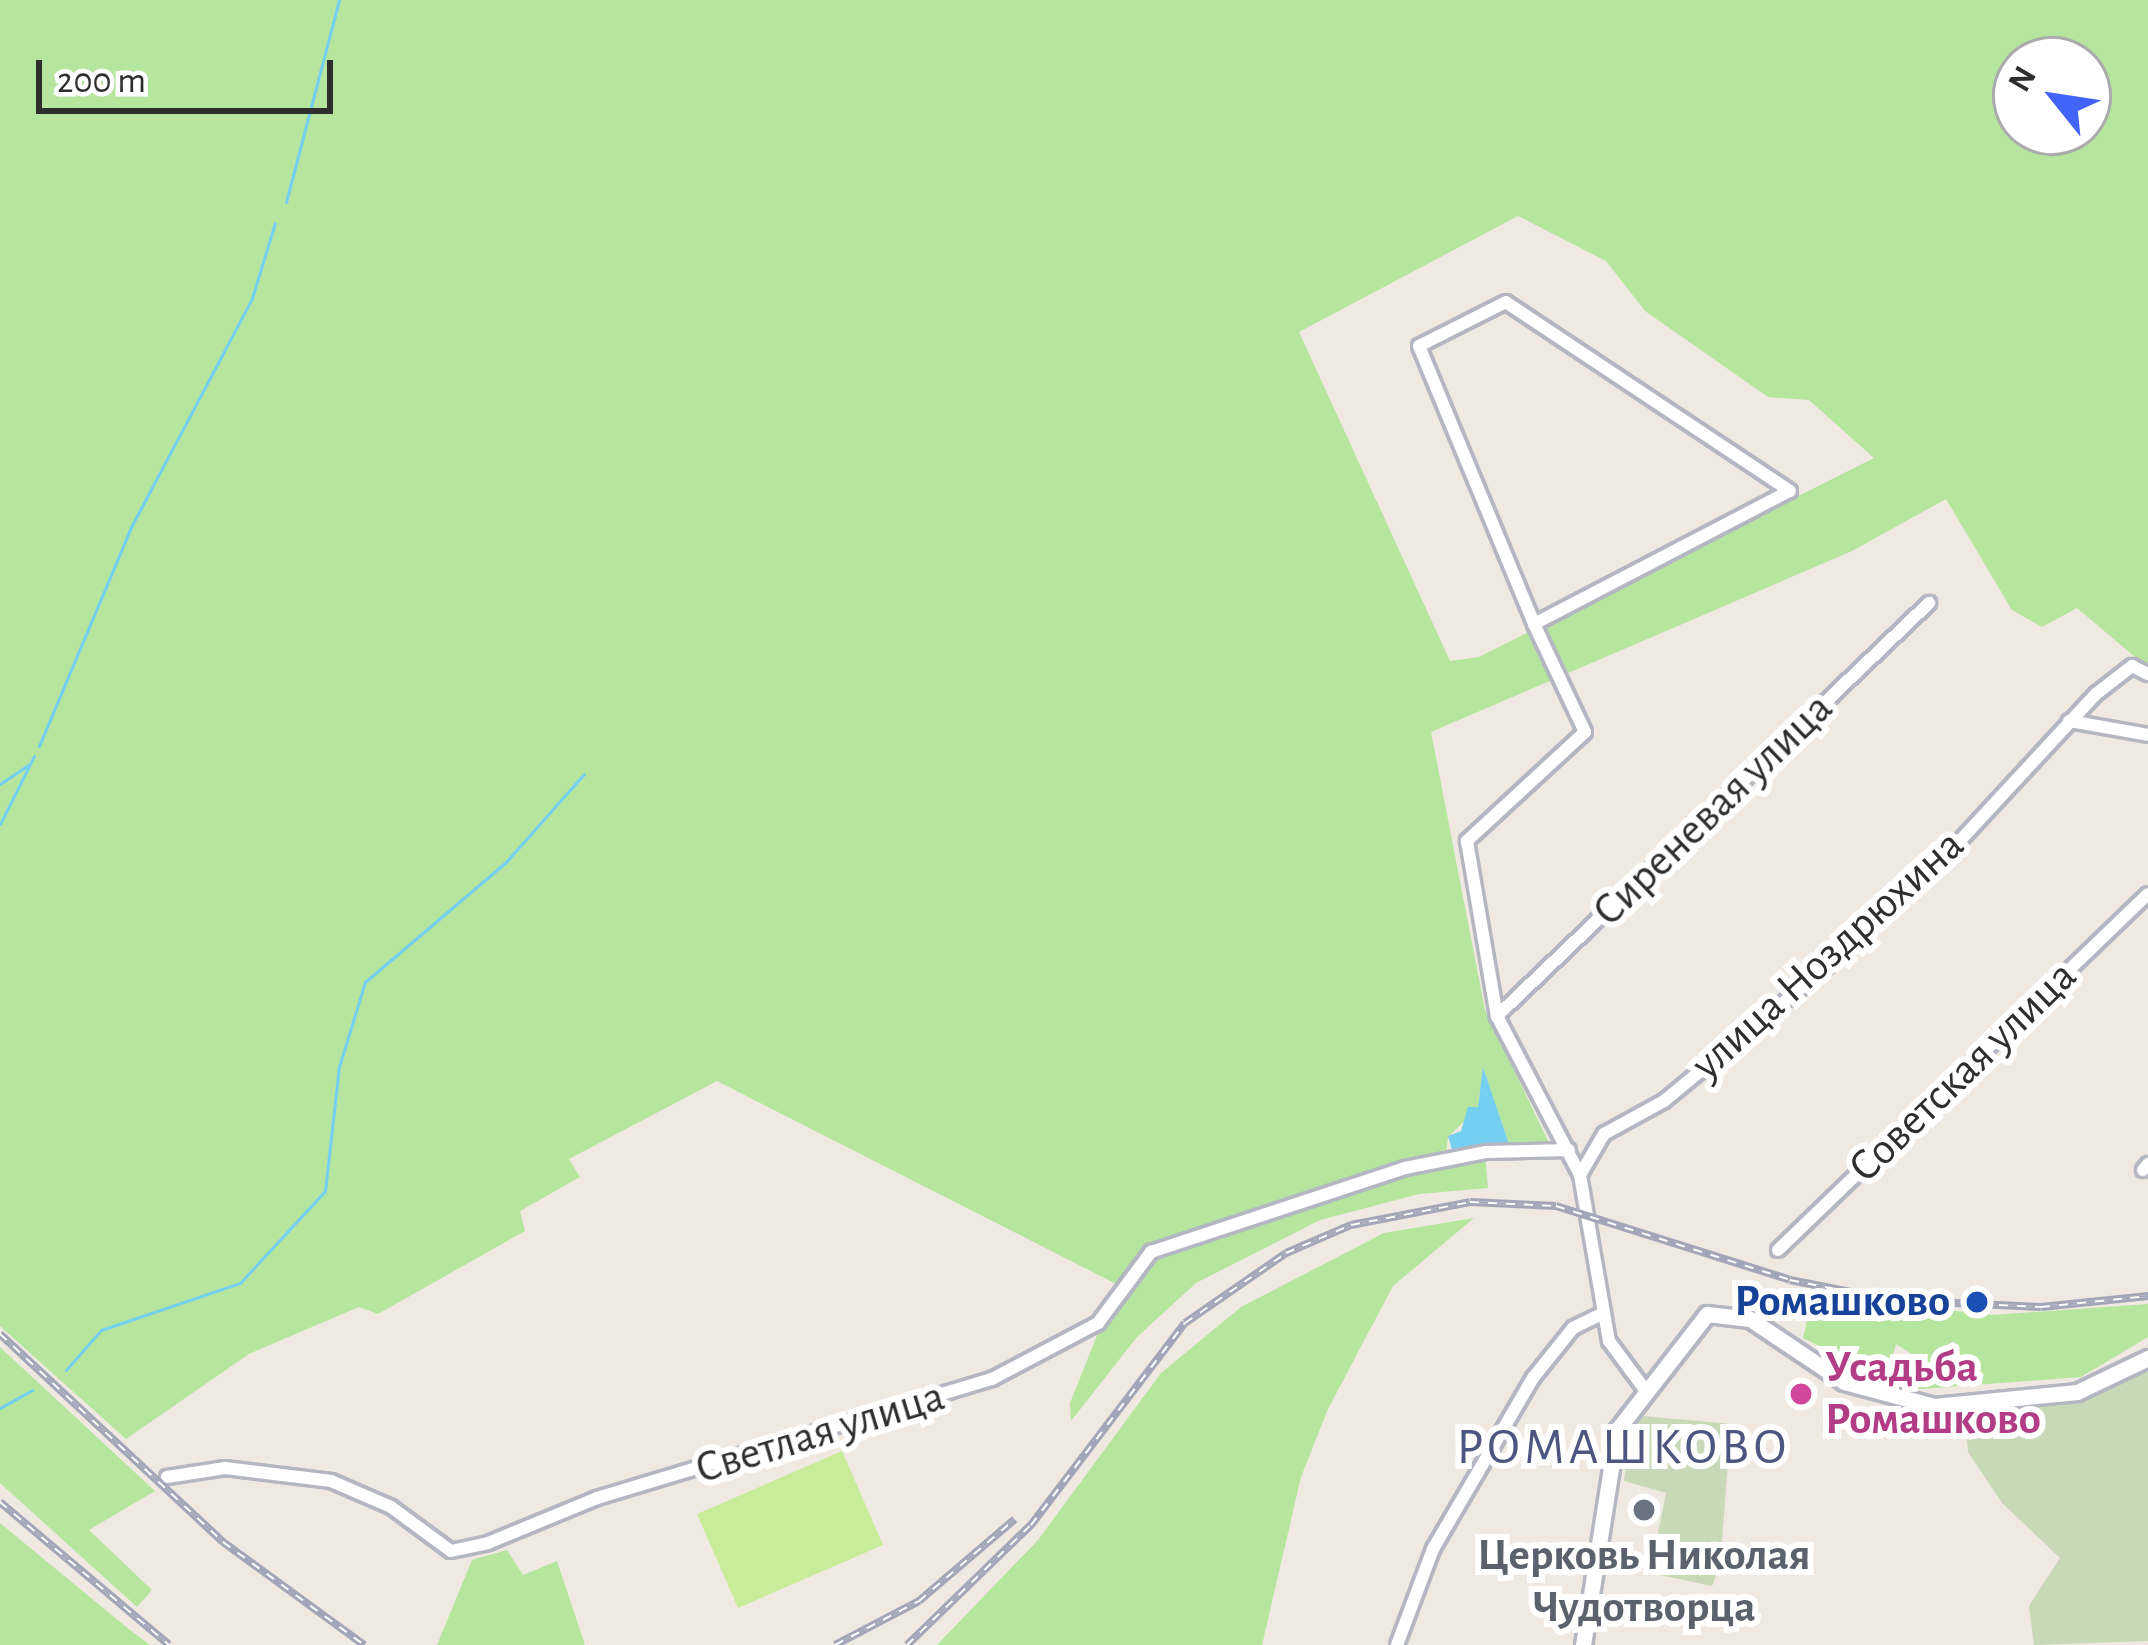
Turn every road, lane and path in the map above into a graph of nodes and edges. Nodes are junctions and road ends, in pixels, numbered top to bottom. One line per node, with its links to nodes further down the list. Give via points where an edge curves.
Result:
1 (1929, 603): 7 (street, Сиреневая улица)
2 (1534, 624): 2 (street, via 1419,346 1506,302 1790,491); 7 (street, via 1585,732 1467,841)
3 (2148, 674): 4 (street, улица Ноздрюхина, via 2132,666)
4 (2068, 721): 5 (street); 9 (street, улица Ноздрюхина, via 1956,845 1829,965 1664,1101 1604,1134)
5 (2148, 735)
6 (2148, 894): 10 (street, Советская улица)
7 (1497, 1016): 8 (street)
8 (1569, 1150): 9 (street); 14 (street, Светлая улица, via 1501,1150 1405,1168 1396,1178 1340,1187 1151,1252 1098,1323 992,1379 597,1498 451,1551 391,1508 331,1481 225,1468)
9 (1580, 1175): 11 (street)
10 (1778, 1250)
11 (1602, 1314): 13 (street, via 1613,1352); 15 (street, via 1573,1328 1533,1378 1433,1550)
12 (2148, 1358): 13 (street, via 2077,1392 1934,1406 1844,1382 1750,1319 1718,1311 1693,1325)
13 (1643, 1388): 16 (street, via 1616,1430)
14 (167, 1477)
15 (1397, 1645)
16 (1583, 1645)

